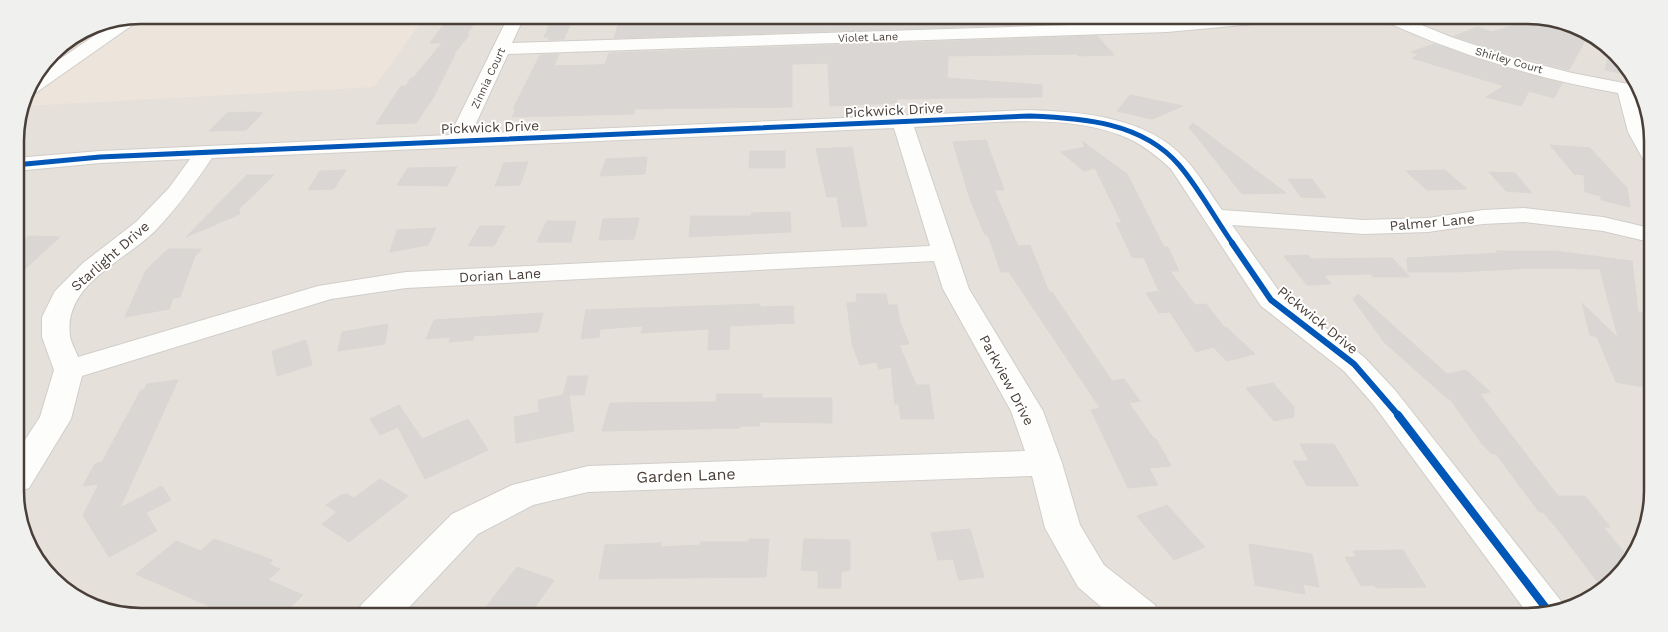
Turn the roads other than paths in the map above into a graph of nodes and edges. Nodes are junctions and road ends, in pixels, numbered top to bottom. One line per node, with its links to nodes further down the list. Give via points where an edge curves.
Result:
1 (513, 24): 5 (street, Zinnia Court)
2 (1190, 24): 5 (street, Violet Lane)
3 (1405, 24): 7 (street, Shirley Court, via 1448,42 1532,68)
4 (121, 26): 6 (street)
5 (501, 49): 9 (street, Zinnia Court)
6 (39, 82)
7 (1632, 90): 10 (street, via 1636,124)
8 (902, 122): 9 (street, Pickwick Drive); 13 (street, Pickwick Drive, via 1063,117 1122,128 1164,150 1179,165); 15 (street, Parkview Drive)
9 (458, 141): 11 (street, Pickwick Drive)
10 (1644, 142)
11 (205, 153): 12 (street, Pickwick Drive, via 100,157); 16 (street, Starlight Drive, via 177,193 144,228 68,291 56,317 56,337)
12 (24, 164)
13 (1213, 217): 14 (street, Palmer Lane, via 1364,228 1524,215 1603,224); 19 (street, Pickwick Drive, via 1270,300 1354,364 1384,396)
14 (1644, 234)
15 (943, 253): 16 (street, Dorian Lane, via 406,280 327,292); 17 (street, Parkview Drive, via 956,289 1027,411)
16 (69, 370): 18 (street, via 55,419)
17 (1045, 463): 20 (street, Garden Lane, via 588,478 524,494 465,524); 21 (street, Parkview Drive, via 1063,528 1090,576)
18 (24, 468)
19 (1545, 607)
20 (384, 608)
21 (1130, 608)

